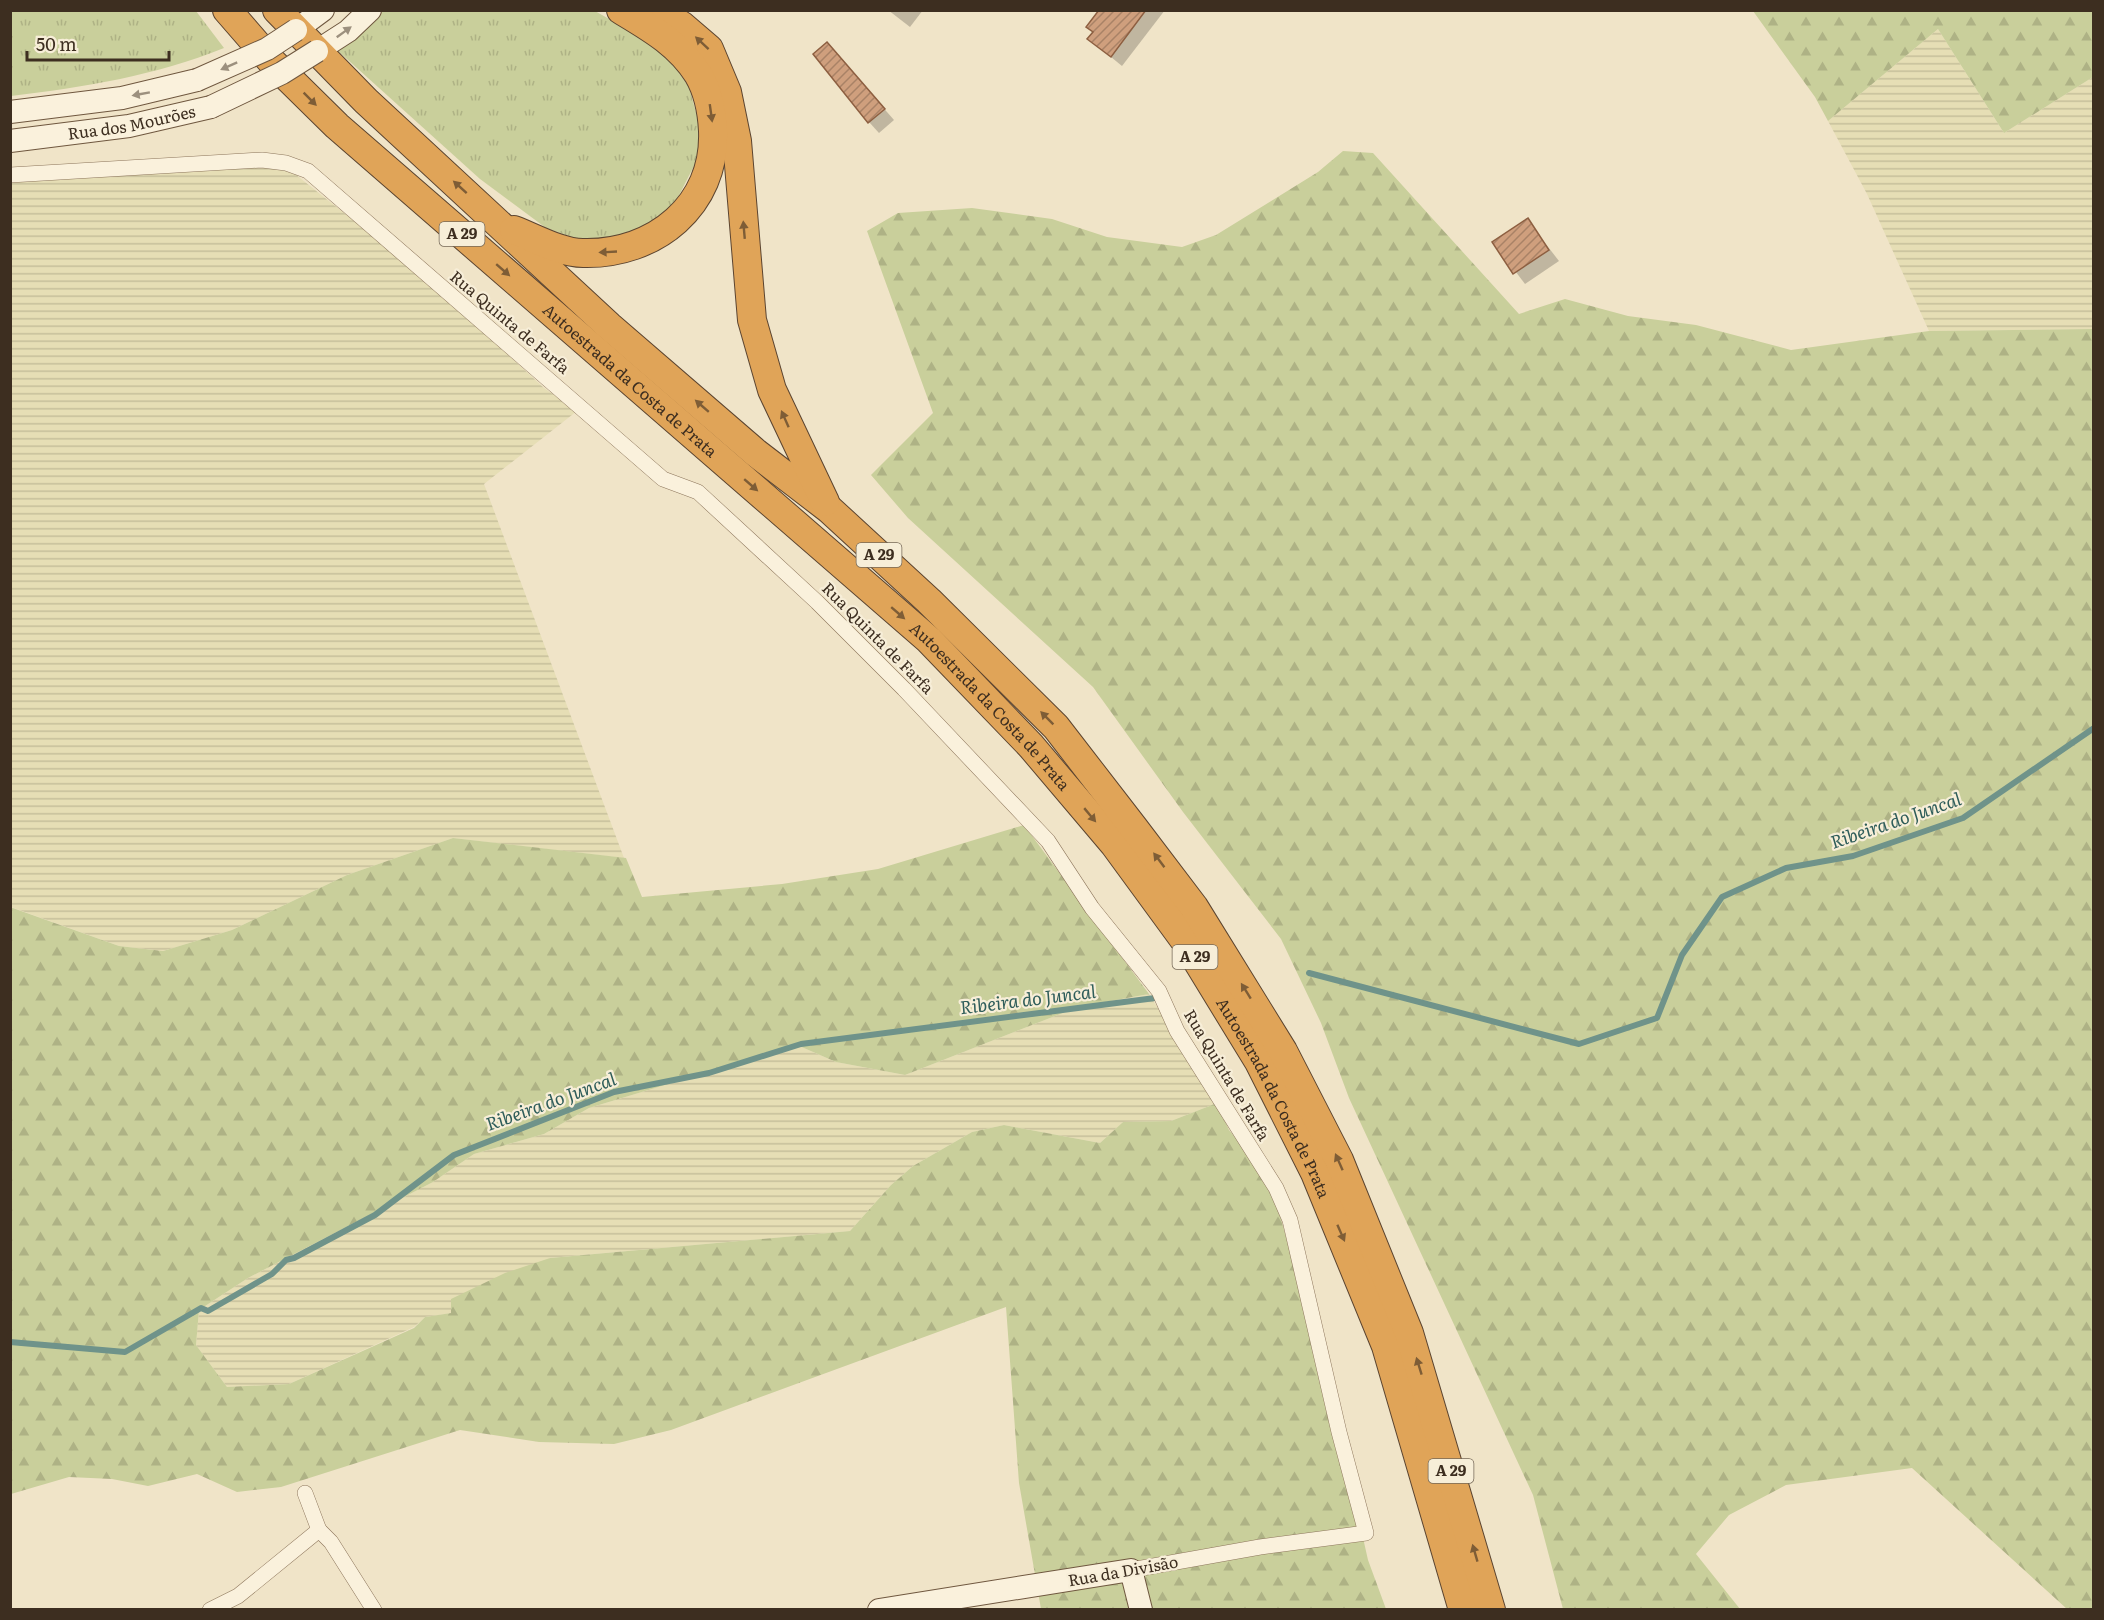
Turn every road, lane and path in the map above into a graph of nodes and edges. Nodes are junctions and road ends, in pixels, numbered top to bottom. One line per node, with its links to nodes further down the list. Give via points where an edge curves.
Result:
1 (227, 10): 20 (highway, Autoestrada da Costa de Prata / A 29, one-way to 20, via 273,63 337,126 929,640 1031,746 1114,844 1185,941 1259,1062 1315,1173 1386,1346)
2 (277, 10): 10 (highway, Autoestrada da Costa de Prata / A 29, one-way to 2, via 366,101)
3 (323, 10): 7 (street, Rua dos Mourões, one-way to 7, bridge, via 267,49 197,80 122,98)
4 (370, 10): 8 (street, Rua dos Mourões, one-way to 4, bridge, via 129,126 211,107 282,73 348,30)
5 (621, 10): 10 (highway, one-way to 10, via 678,49 699,76 712,109 713,146 707,177 690,208 661,232 623,251 581,253)
6 (656, 10): 11 (highway, one-way to 6, via 772,390 752,320 737,141 727,92 709,49)
7 (10, 112)
8 (10, 141)
9 (10, 175): 14 (street, Rua Quinta de Farfa, via 262,160 308,171 663,479 698,492 904,689 1048,841 1092,908 1159,992 1177,1031 1276,1188 1290,1220)
10 (504, 226): 11 (highway, Autoestrada da Costa de Prata / A 29, one-way to 10, via 756,453 609,326)
11 (829, 509): 21 (highway, Autoestrada da Costa de Prata / A 29, one-way to 11, via 1409,1333 1339,1160 1283,1051 1194,907 1056,727)
12 (305, 1493): 13 (street)
13 (319, 1530): 16 (street, via 238,1596); 17 (street, via 331,1542)
14 (1366, 1533): 15 (street, Rua da Divisão)
15 (1131, 1570): 18 (street, Rua da Divisão); 19 (street)
16 (210, 1610)
17 (374, 1610)
18 (879, 1610)
19 (1141, 1610)
20 (1463, 1610)
21 (1491, 1610)

